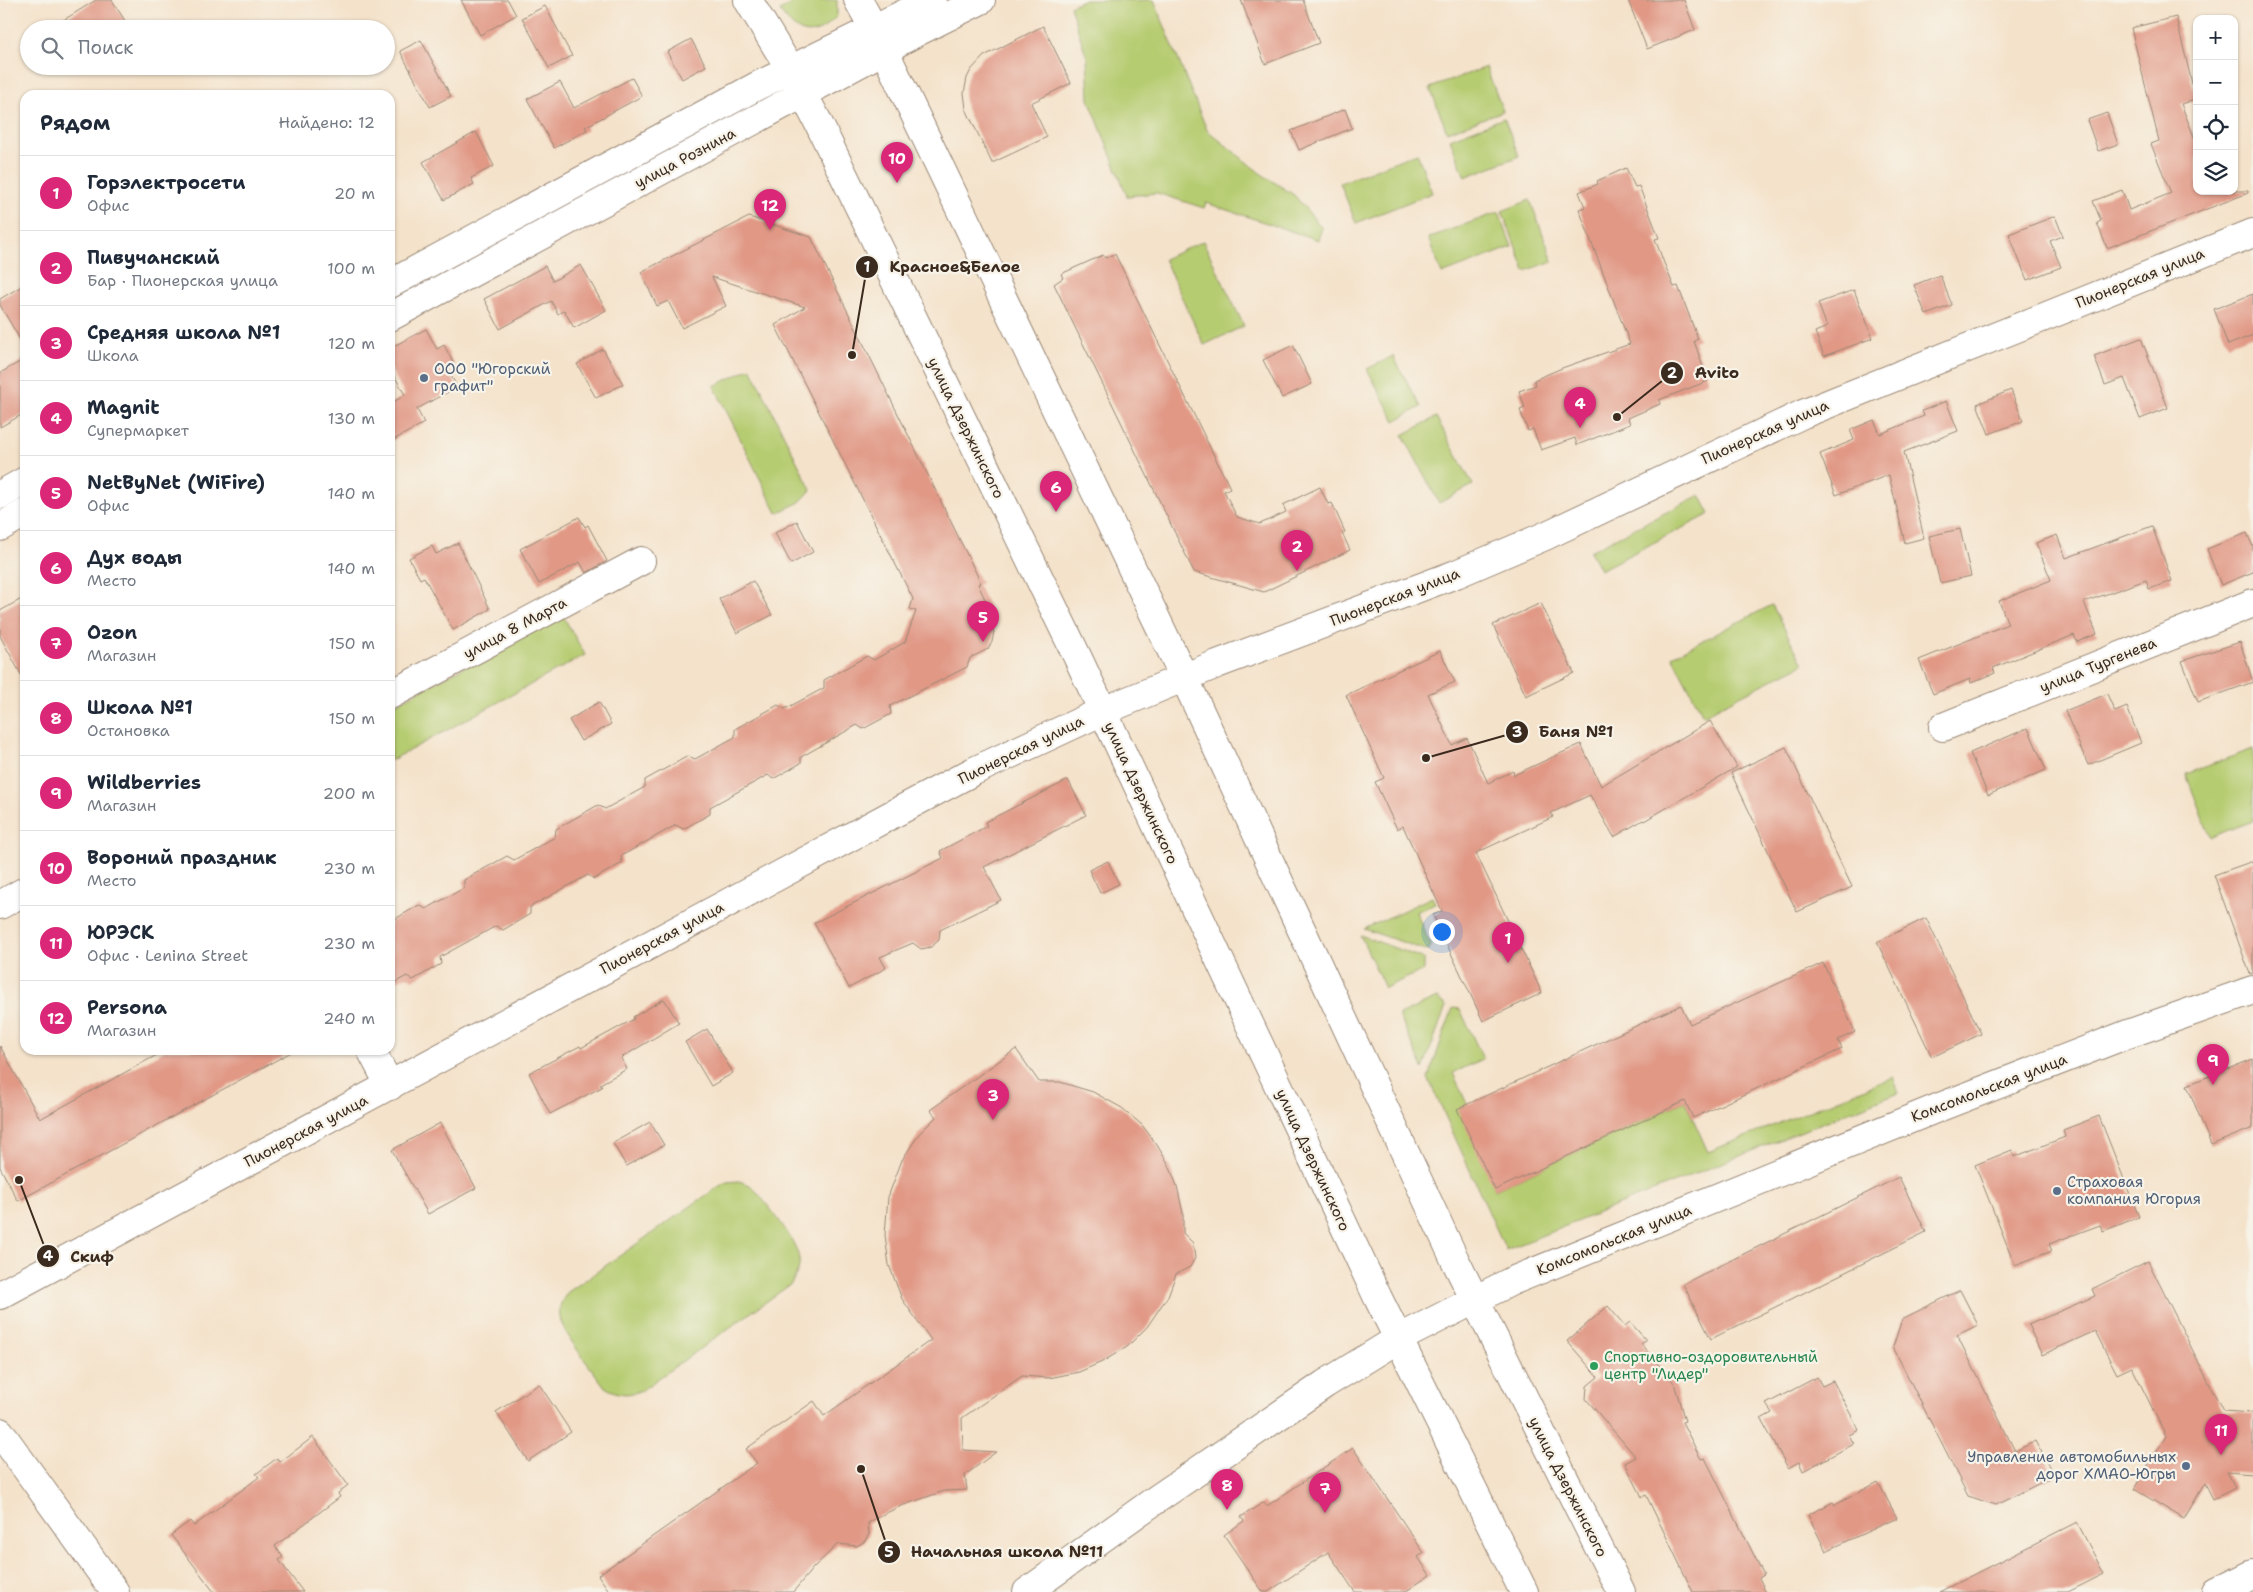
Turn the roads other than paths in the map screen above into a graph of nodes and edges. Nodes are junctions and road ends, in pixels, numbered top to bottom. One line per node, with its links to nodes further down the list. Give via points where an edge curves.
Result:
1 (748, 0): 6 (street, улица Дзержинского)
2 (858, 0): 5 (street, улица Дзержинского)
3 (932, 0): 5 (street, улица Рознина)
4 (981, 0): 5 (street, улица Рознина)
5 (879, 38): 6 (street, улица Рознина); 7 (street, улица Рознина); 17 (street, улица Дзержинского)
6 (790, 69): 7 (street, улица Дзержинского); 9 (street, улица Рознина)
7 (803, 94): 10 (street, улица Рознина); 19 (street, улица Дзержинского)
8 (2253, 233): 17 (street, Пионерская улица, via 1803,414 1472,567)
9 (395, 281)
10 (395, 314)
11 (20, 484): 12 (street)
12 (0, 495)
13 (20, 516): 14 (street)
14 (0, 527)
15 (641, 561): 18 (street, улица 8 Марта)
16 (2253, 603): 20 (street, улица Тургенева)
17 (1184, 677): 19 (street, Пионерская улица); 27 (street, улица Дзержинского)
18 (395, 692)
19 (1103, 711): 25 (street, Пионерская улица, via 974,771); 28 (street, улица Дзержинского)
20 (1943, 727)
21 (20, 894): 22 (street)
22 (0, 905)
23 (2253, 990): 27 (street, Комсомольская улица, via 2128,1034 1924,1113 1512,1281)
24 (374, 1055): 25 (street)
25 (390, 1086): 26 (street, Пионерская улица)
26 (0, 1295)
27 (1475, 1300): 28 (street, Комсомольская улица); 34 (street, улица Дзержинского)
28 (1398, 1340): 32 (street, Комсомольская улица, via 1283,1411); 33 (street, улица Дзержинского)
29 (0, 1432): 31 (street)
30 (2253, 1574): 35 (street)
31 (115, 1592)
32 (1028, 1592)
33 (1524, 1592)
34 (1621, 1592)
35 (2217, 1592)

